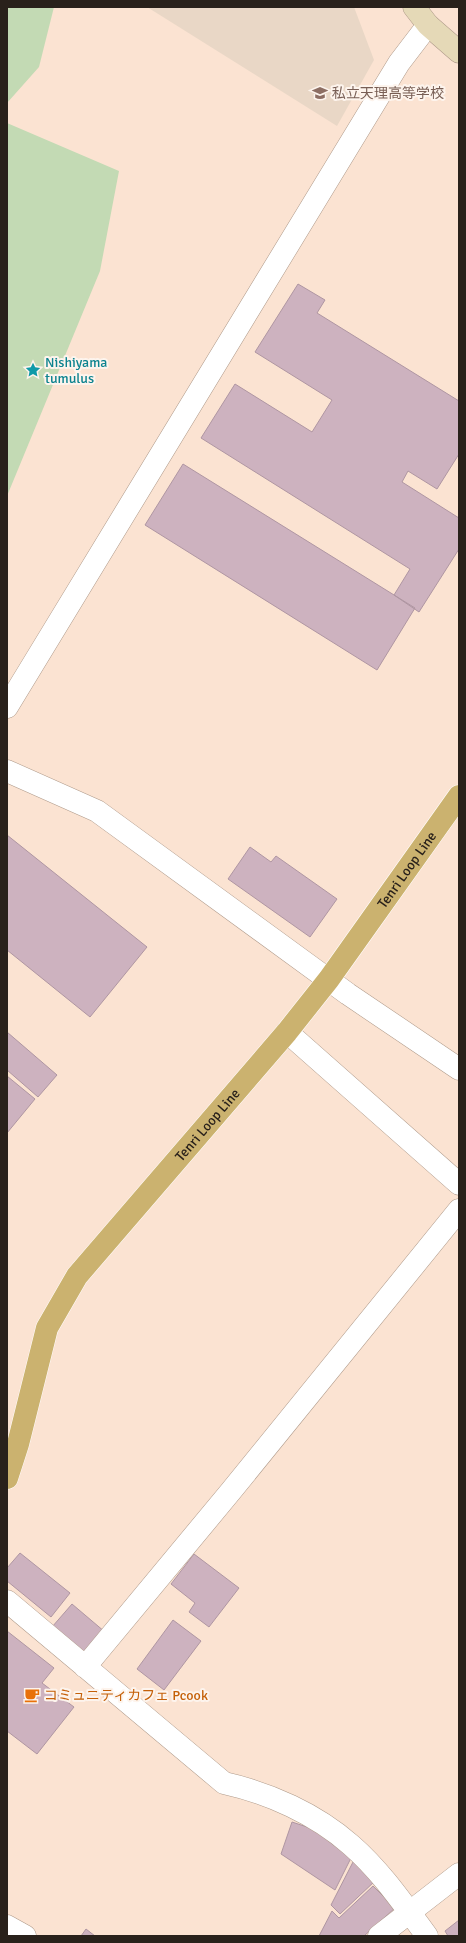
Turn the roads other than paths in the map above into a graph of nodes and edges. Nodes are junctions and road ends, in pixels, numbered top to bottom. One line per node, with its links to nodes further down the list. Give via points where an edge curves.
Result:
1 (414, 7): 2 (street)
2 (428, 25): 3 (street); 4 (street, via 394,70)
3 (459, 52)
4 (7, 707)
5 (7, 771): 7 (street, via 97,811)
6 (459, 796): 7 (main road, Tenri Loop Line)
7 (329, 979): 8 (main road, Tenri Loop Line); 9 (street)
8 (287, 1032): 10 (street); 12 (main road, Tenri Loop Line, via 77,1276 47,1328)
9 (459, 1069)
10 (459, 1184)
11 (459, 1210): 14 (street)
12 (7, 1478)
13 (7, 1600): 14 (street)
14 (85, 1667): 16 (street, via 224,1783 247,1788 285,1804 314,1819 351,1845)
15 (459, 1874): 16 (street)
16 (410, 1913): 19 (street); 20 (street)
17 (7, 1926): 18 (street)
18 (25, 1936)
19 (378, 1936)
20 (428, 1936)

